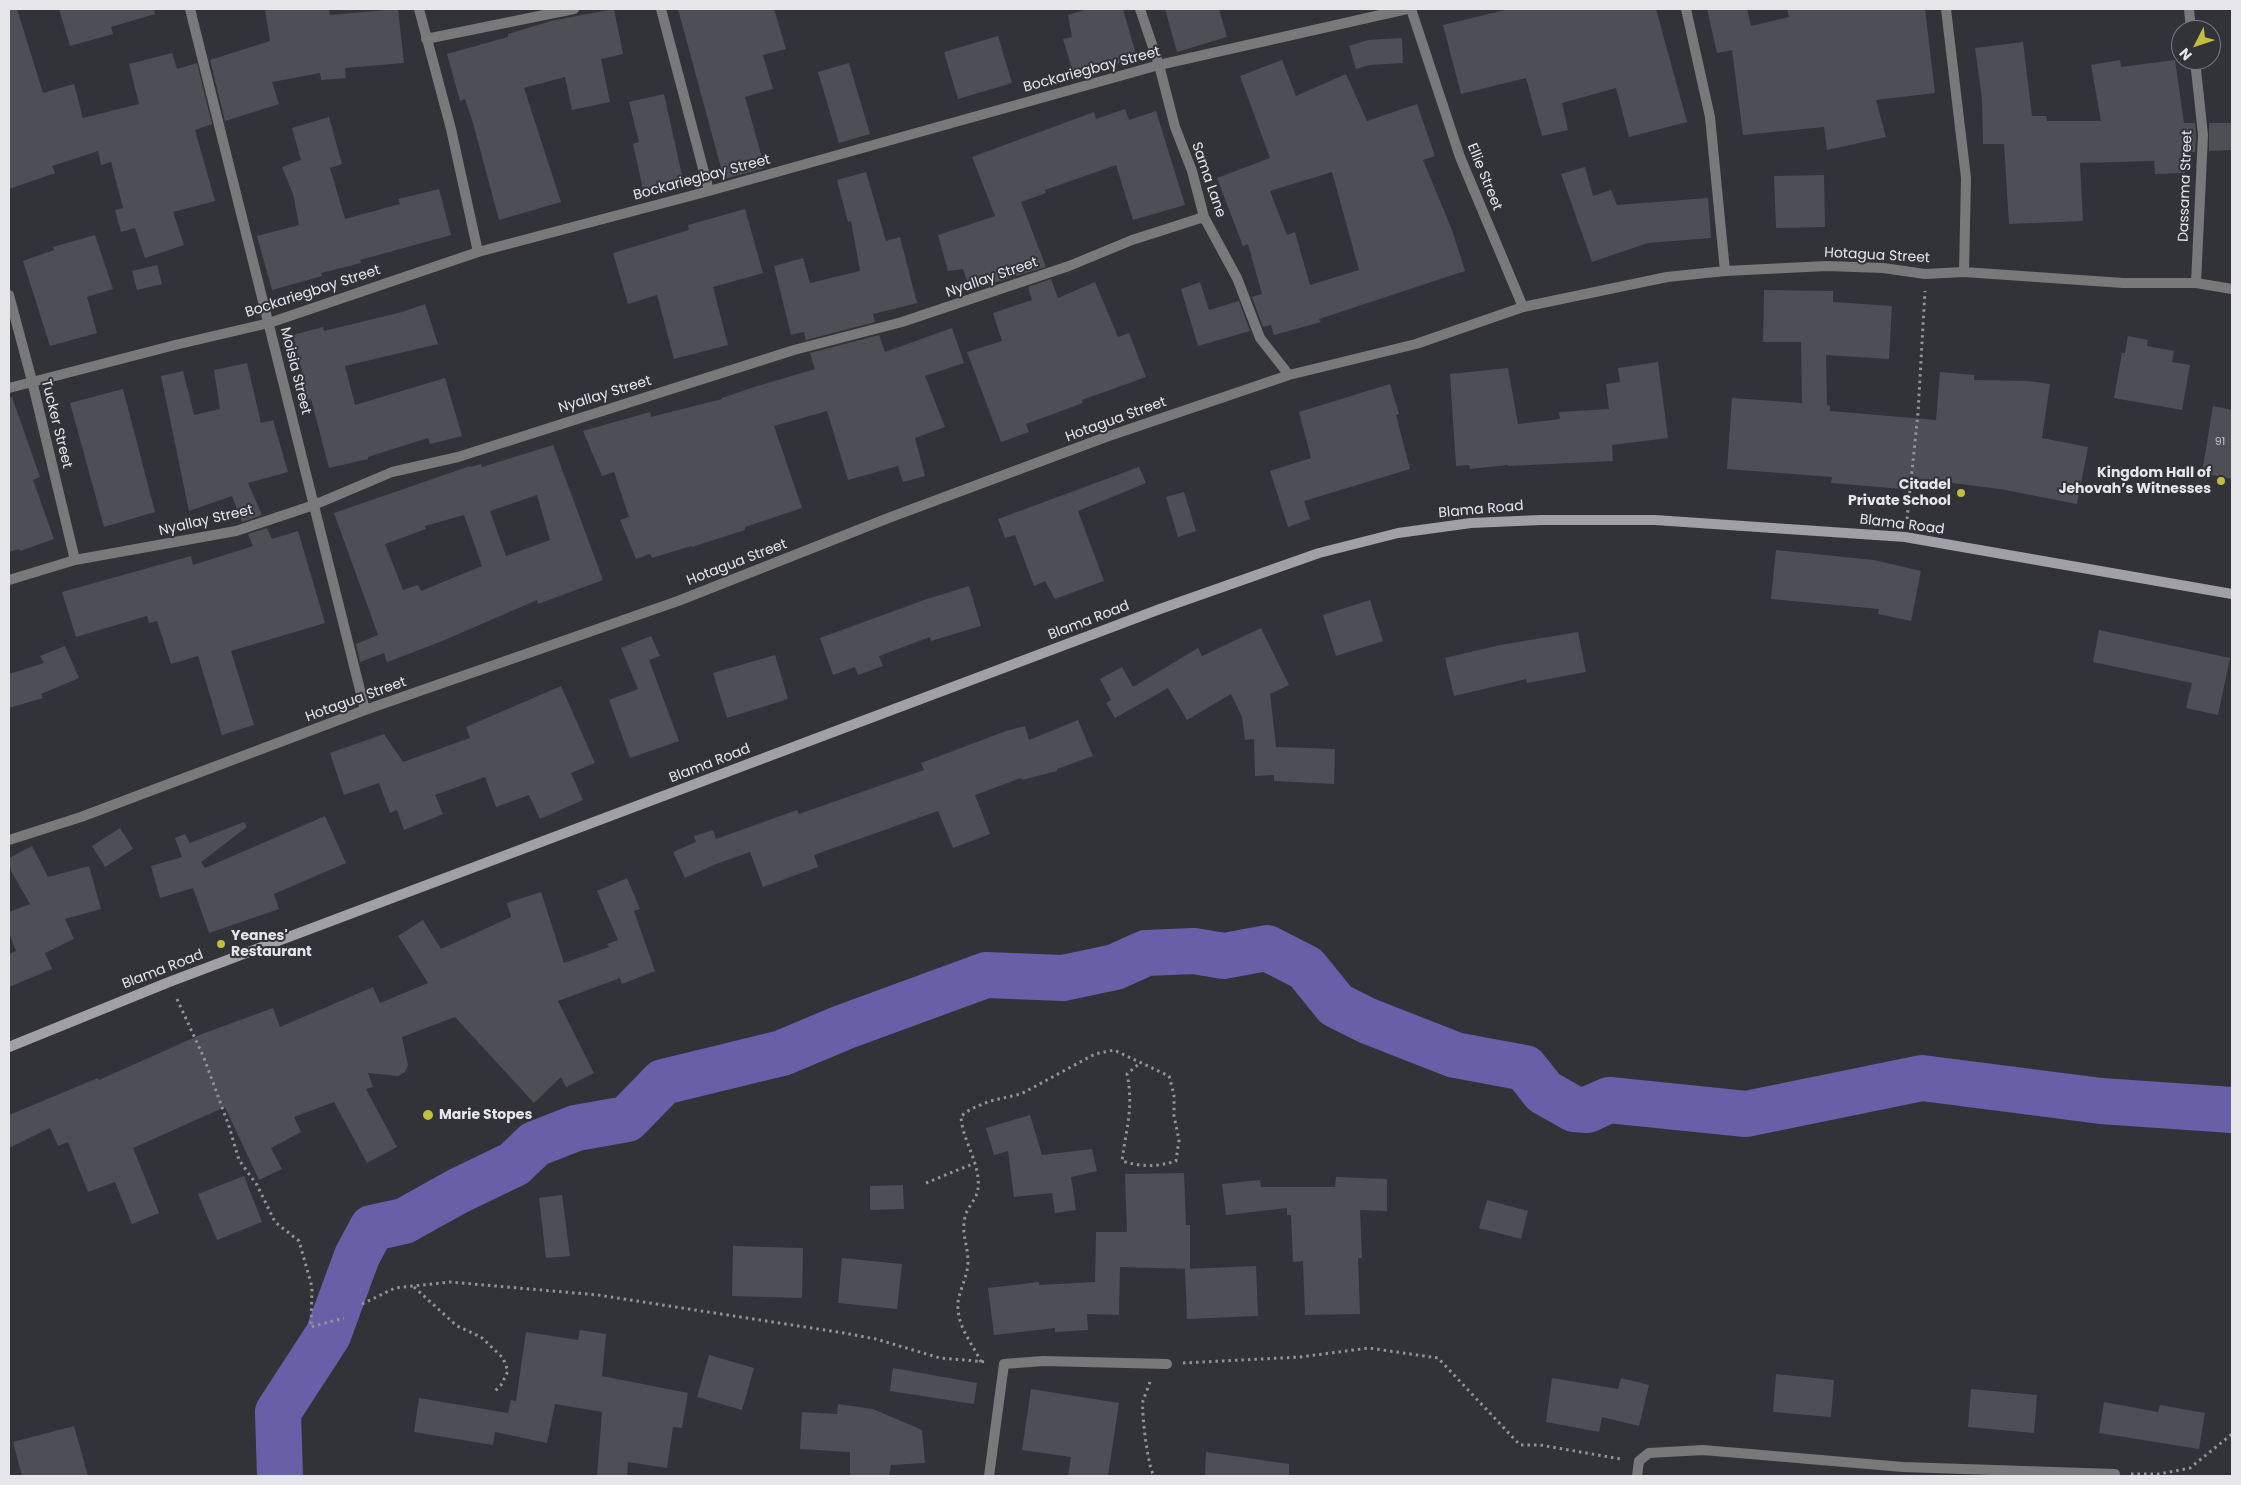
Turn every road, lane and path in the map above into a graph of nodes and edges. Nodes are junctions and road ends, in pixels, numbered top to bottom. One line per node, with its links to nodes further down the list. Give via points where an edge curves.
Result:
1 (190, 9): 23 (street, Moisia Street)
2 (419, 9): 10 (street)
3 (574, 9): 10 (street)
4 (661, 9): 13 (street)
5 (1140, 9): 11 (street, Sama Lane)
6 (1407, 9): 11 (street, Bockariegbay Street)
7 (1411, 9): 22 (street, Ellie Street, via 1460,157)
8 (1686, 9): 16 (street, via 1710,117)
9 (1946, 9): 17 (street, via 1966,178)
10 (426, 40): 15 (street, via 454,139)
11 (1159, 65): 13 (street, Bockariegbay Street); 14 (street, Sama Lane)
12 (2195, 70): 19 (street, Dassama Street, via 2203,135)
13 (709, 191): 15 (street, Bockariegbay Street)
14 (1204, 218): 24 (street, Sama Lane, via 1237,278 1260,338); 27 (street, Nyallay Street, via 1132,240 1069,266 902,322 794,350 458,457 392,472)
15 (478, 252): 23 (street, Bockariegbay Street)
16 (1725, 271): 18 (street, Hotagua Street, via 1827,266); 22 (street, Hotagua Street, via 1666,277)
17 (1964, 272): 18 (street, Hotagua Street); 19 (street, Hotagua Street)
18 (1925, 274): 28 (path, via 1918,413)
19 (2196, 283): 20 (street, Hotagua Street)
20 (2232, 289)
21 (9, 295): 25 (street, Tucker Street)
22 (1522, 307): 24 (street, Hotagua Street, via 1416,344)
23 (269, 323): 25 (street, Bockariegbay Street); 27 (street, Moisia Street)
24 (1289, 374): 32 (street, Hotagua Street, via 1097,441 678,601)
25 (32, 381): 26 (street, Bockariegbay Street); 29 (street, Tucker Street)
26 (9, 388)
27 (314, 505): 29 (street, Nyallay Street, via 236,531); 32 (street, Moisia Street)
28 (1906, 537): 31 (street, Blama Road); 34 (street, Blama Road, via 1655,520 1541,520 1471,523 1398,533 1318,553 1160,609)
29 (75, 560): 30 (street, Nyallay Street)
30 (9, 580)
31 (2232, 594)
32 (365, 710): 33 (street, Hotagua Street, via 82,817)
33 (9, 840)
34 (169, 982): 35 (street, Blama Road); 41 (path, via 204,1058 239,1160 257,1185 275,1222 299,1241 312,1286 311,1327)
35 (9, 1047)
36 (1140, 1063): 36 (path, via 1169,1076 1174,1094 1179,1140 1176,1161 1160,1166 1136,1166 1122,1161 1131,1110 1127,1074); 37 (path, via 1114,1050 1095,1054 1021,1094 971,1108 961,1116 961,1125)
37 (975, 1163): 38 (path); 42 (path, via 978,1191 966,1214 962,1231 968,1263 958,1303 964,1333)
38 (926, 1183)
39 (413, 1286): 40 (path, via 395,1288); 42 (path, via 450,1282 598,1295 844,1333 940,1358); 46 (path, via 458,1326 481,1337 503,1358 508,1371 501,1386)
40 (362, 1304)
41 (344, 1318)
42 (981, 1362): 43 (path)
43 (1004, 1364): 44 (street, via 1043,1361); 50 (street)
44 (1153, 1364): 45 (street); 51 (path, via 1143,1402 1147,1450)
45 (1167, 1364): 48 (path, via 1300,1357 1368,1348 1438,1358 1520,1445 1540,1445)
46 (493, 1393)
47 (2232, 1434): 49 (path, via 2190,1468 2159,1474)
48 (1639, 1461): 49 (street, via 1649,1453 1703,1450 1903,1467); 52 (street)
49 (2115, 1474)
50 (989, 1476)
51 (1154, 1476)
52 (1638, 1476)

